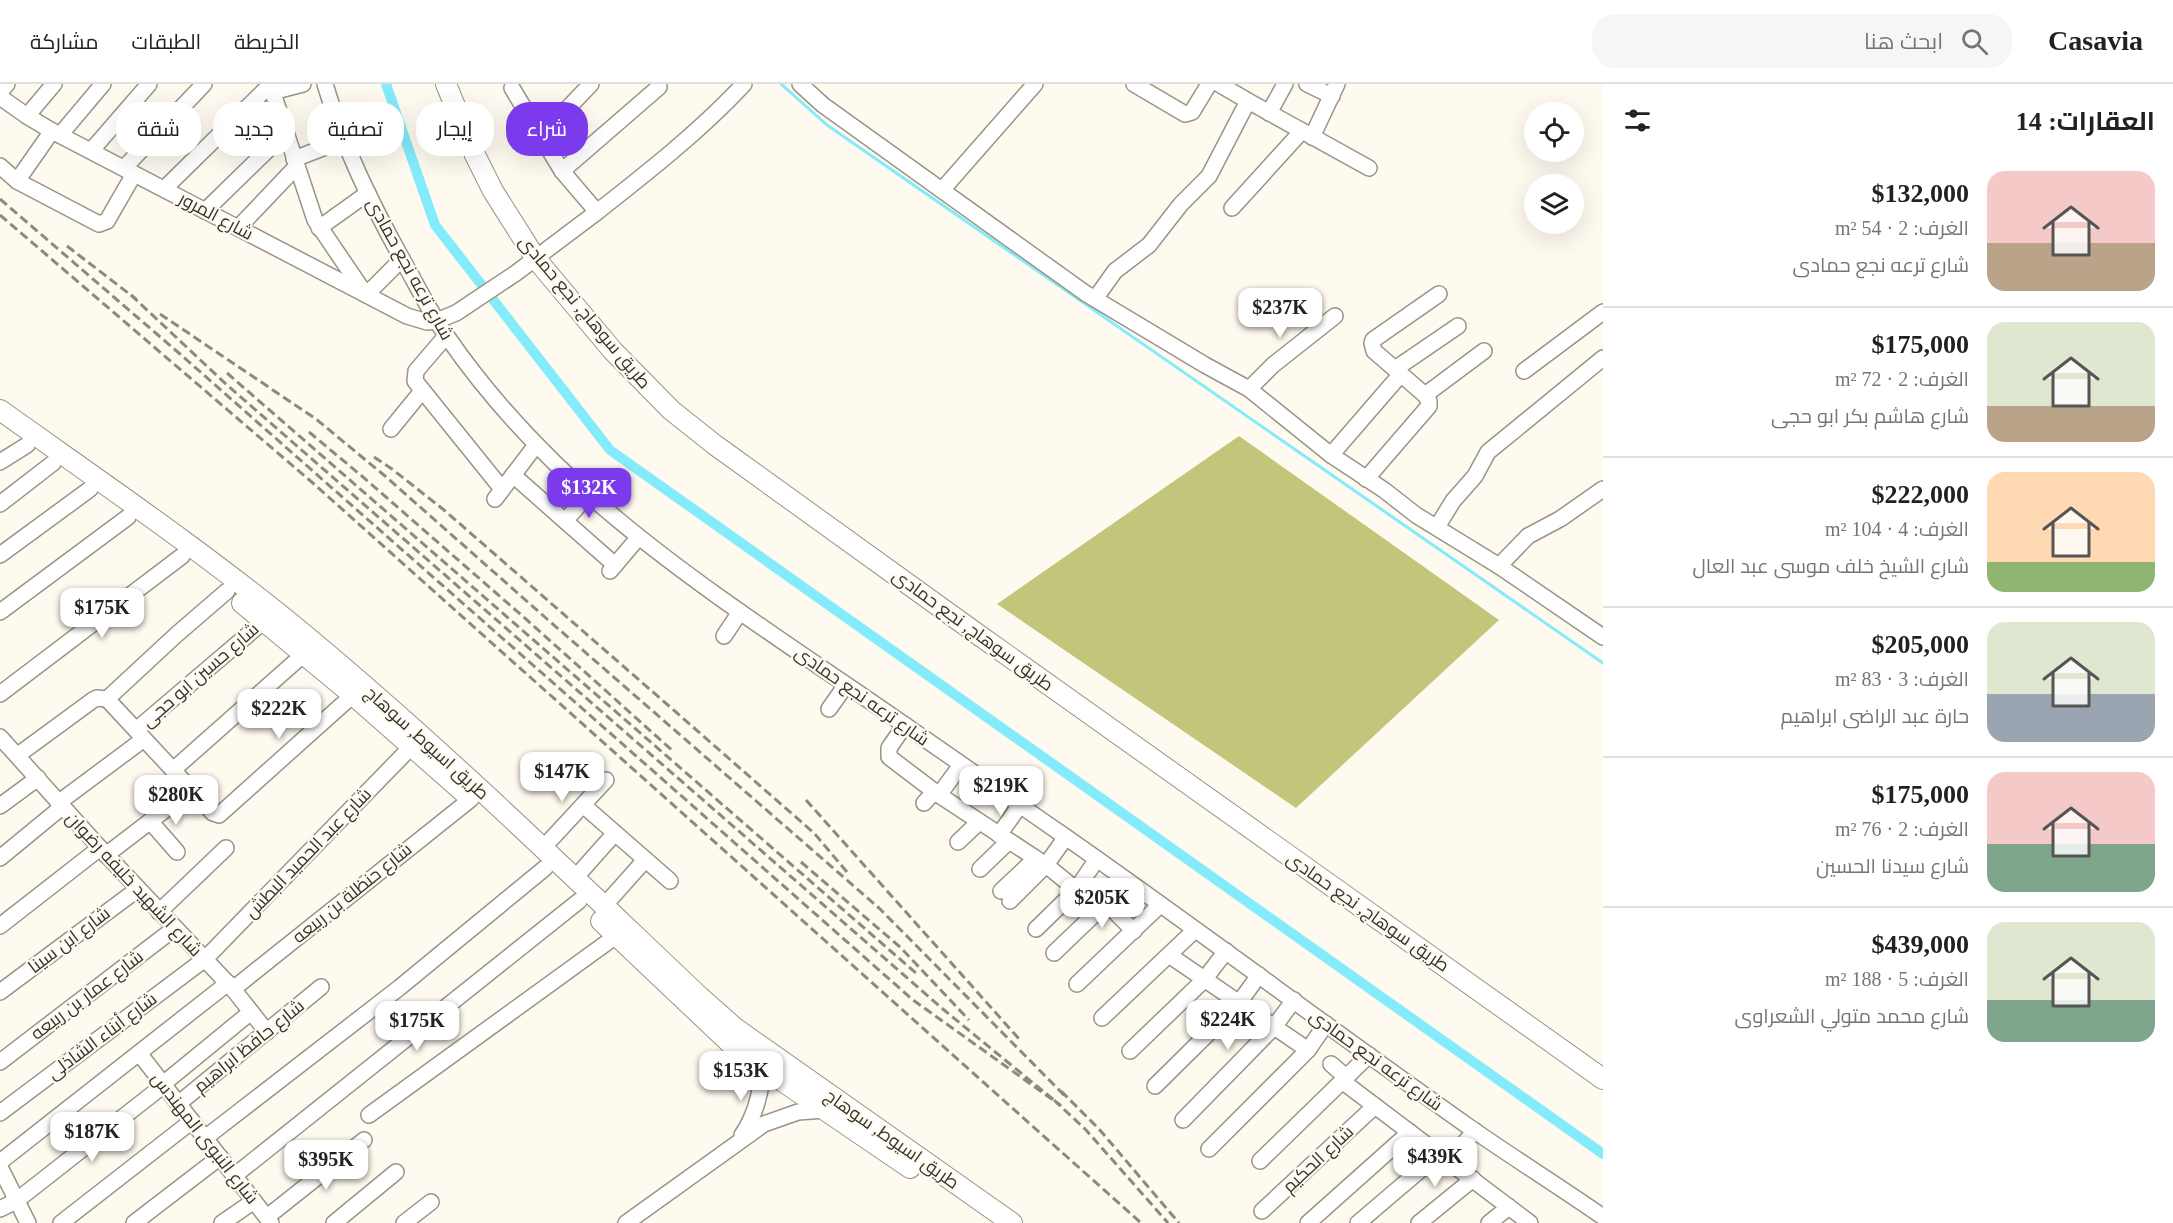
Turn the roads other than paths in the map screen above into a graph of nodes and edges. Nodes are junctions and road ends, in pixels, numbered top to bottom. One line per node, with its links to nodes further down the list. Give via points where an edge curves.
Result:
1 (7, 84): 23 (street)
2 (54, 84): 31 (street)
3 (103, 84): 32 (street)
4 (149, 84): 34 (street)
5 (204, 84): 43 (street)
6 (303, 84): 19 (street)
7 (325, 84): 27 (street, شارع ترعه نجع حمادى)
8 (446, 84): 55 (main road, طريق سوهاج, نجع حمادى, via 493,191)
9 (591, 84): 29 (street)
10 (744, 84): 51 (street, via 676,150)
11 (800, 84): 47 (street, via 823,105)
12 (1035, 84): 47 (street)
13 (1134, 84): 14 (street, via 1185,114 1192,112)
14 (1209, 84)
15 (1219, 84): 21 (street)
16 (1285, 84): 30 (street)
17 (1307, 84): 22 (street)
18 (512, 85): 28 (street)
19 (271, 87): 26 (street); 46 (street)
20 (659, 87): 44 (street)
21 (1236, 88): 25 (street)
22 (1334, 90): 33 (street)
23 (0, 92)
24 (0, 97): 31 (street, شارع المرور)
25 (1248, 101): 30 (street); 58 (street, via 1209,176 1149,245 1114,272)
26 (276, 102)
27 (331, 102)
28 (522, 102)
29 (574, 102)
30 (1269, 113): 33 (street)
31 (27, 116): 32 (street, شارع المرور)
32 (56, 133): 34 (street, شارع المرور); 45 (street)
33 (1307, 134): 42 (street); 49 (street)
34 (91, 151): 43 (street, شارع المرور)
35 (261, 156): 50 (street)
36 (293, 156): 40 (street)
37 (310, 156): 40 (street)
38 (351, 156): 48 (street, شارع ترعه نجع حمادى)
39 (554, 156): 44 (street)
40 (295, 163): 52 (street); 53 (street)
41 (0, 166): 45 (street)
42 (1369, 168)
43 (129, 171): 45 (street, via 107,221 102,224); 46 (street, شارع المرور)
44 (562, 171): 51 (street)
45 (17, 181)
46 (164, 189): 50 (street, شارع المرور)
47 (942, 190): 58 (street)
48 (368, 193): 53 (street); 54 (street, شارع ترعه نجع حمادى)
49 (1232, 208)
50 (205, 211): 52 (street, شارع المرور)
51 (597, 212): 55 (street)
52 (238, 228): 57 (street, شارع المرور)
53 (319, 228): 57 (street)
54 (402, 259): 57 (street); 61 (street, شارع ترعه نجع حمادى)
55 (536, 259): 61 (street, via 456,313); 178 (main road, طريق سوهاج, نجع حمادى, via 631,370 707,440)
56 (1439, 294): 67 (street, via 1373,340 1374,351)
57 (366, 295): 61 (street, شارع المرور, via 417,320)
58 (1095, 299): 68 (street)
59 (1603, 312): 66 (street)
60 (1335, 316): 68 (street)
61 (436, 321): 63 (street, شارع ترعه نجع حمادى)
62 (1458, 326): 67 (street)
63 (446, 336): 69 (street, via 414,374); 75 (street, شارع ترعه نجع حمادى, via 489,393)
64 (1485, 351): 70 (street)
65 (1603, 358): 87 (street, via 1488,452)
66 (1524, 371)
67 (1398, 372): 70 (street); 76 (street)
68 (1249, 389): 76 (street)
69 (422, 391): 73 (street); 79 (street, via 499,494)
70 (1425, 395): 80 (street, via 1430,406 1427,411)
71 (0, 410): 98 (main road, طريق اسيوط, سوهاج, via 169,531)
72 (0, 426): 74 (main road, طريق اسيوط, سوهاج)
73 (391, 429)
74 (27, 444): 77 (street); 78 (main road, طريق اسيوط, سوهاج)
75 (536, 445): 79 (street); 83 (street, شارع ترعه نجع حمادى)
76 (1331, 455): 80 (street)
77 (0, 462)
78 (53, 463): 81 (main road, طريق اسيوط, سوهاج); 84 (street)
79 (513, 475): 86 (street)
80 (1366, 479): 87 (street)
81 (90, 489): 85 (main road, طريق اسيوط, سوهاج); 89 (street)
82 (1603, 489): 91 (street, via 1528,536)
83 (588, 495): 86 (street); 88 (street, شارع ترعه نجع حمادى)
84 (0, 504)
85 (128, 516): 90 (main road, طريق اسيوط, سوهاج); 93 (street)
86 (565, 521): 88 (street, via 613,568)
87 (1437, 527): 91 (street)
88 (638, 538): 94 (street, شارع ترعه نجع حمادى)
89 (0, 555)
90 (182, 556): 92 (main road, طريق اسيوط, سوهاج); 100 (street)
91 (1500, 566): 97 (street)
92 (227, 591): 95 (main road, طريق اسيوط, سوهاج); 102 (street)
93 (0, 612)
94 (740, 612): 96 (street); 99 (street, شارع ترعه نجع حمادى)
95 (264, 621): 98 (main road, طريق اسيوط, سوهاج); 105 (street, شارع حسين ابو حجى)
96 (724, 636)
97 (1603, 637)
98 (297, 642): 101 (main road, طريق اسيوط, سوهاج); 110 (street); 127 (main road, طريق اسيوط, سوهاج, via 449,760)
99 (846, 685): 103 (street); 104 (street, شارع ترعه نجع حمادى)
100 (0, 694)
101 (353, 695): 107 (main road, طريق اسيوط, سوهاج); 113 (street, via 222,814 213,813)
102 (107, 699): 105 (street); 108 (street, via 93,700)
103 (829, 709)
104 (905, 725): 109 (street, شارع ترعه نجع حمادى); 114 (street, via 889,748 889,757)
105 (140, 735): 110 (street); 116 (street, شارع حسين ابو حجى)
106 (2, 742): 108 (street, شارع الشهيد خليفه رضوان)
107 (412, 746): 115 (main road, طريق اسيوط, سوهاج); 156 (street, شارع عبد الحميد البطش)
108 (18, 755): 111 (street, شارع الشهيد خليفه رضوان)
109 (961, 765): 114 (street); 118 (street, شارع ترعه نجع حمادى)
110 (173, 770): 113 (street)
111 (38, 778): 116 (street, شارع الشهيد خليفه رضوان); 119 (street)
112 (606, 780): 117 (street)
113 (191, 790): 120 (street)
114 (933, 796): 121 (street)
115 (471, 799): 134 (main road, طريق اسيوط, سوهاج); 160 (street, شارع حنظلة بن ربيعه)
116 (60, 805): 128 (street, شارع الشهيد خليفه رضوان); 130 (street, شارع حسين ابو حجى)
117 (583, 805): 122 (street); 127 (street)
118 (1020, 805): 123 (street, شارع ترعه نجع حمادى); 124 (street)
119 (0, 806)
120 (150, 821): 128 (street); 129 (street)
121 (979, 822): 124 (street); 125 (street)
122 (615, 833): 131 (street); 136 (street)
123 (1066, 837): 132 (street, شارع ترعه نجع حمادى); 133 (street)
124 (1004, 838): 133 (street); 135 (street)
125 (958, 842)
126 (226, 848): 146 (street)
127 (543, 848): 136 (main road, طريق اسيوط, سوهاج)
128 (103, 851): 139 (street, شارع الشهيد خليفه رضوان); 147 (street)
129 (177, 852)
130 (0, 858)
131 (645, 860): 137 (street); 144 (street)
132 (1097, 860): 138 (street, شارع ترعه نجع حمادى); 140 (street)
133 (1040, 862): 140 (street); 141 (street)
134 (545, 868): 142 (main road, طريق اسيوط, سوهاج); 190 (street, via 399,988)
135 (980, 869)
136 (575, 878): 144 (main road, طريق اسيوط, سوهاج)
137 (670, 881)
138 (1128, 882): 143 (street, شارع ترعه نجع حمادى); 145 (street)
139 (138, 889): 146 (street, شارع الشهيد خليفه رضوان); 162 (street, شارع ابن سينا)
140 (1076, 890): 145 (street); 149 (street)
141 (1006, 896)
142 (579, 901): 152 (main road, طريق اسيوط, سوهاج); 200 (street)
143 (1160, 905): 150 (street, شارع ترعه نجع حمادى); 151 (street)
144 (604, 906): 175 (main road, طريق اسيوط, سوهاج)
145 (1103, 906): 151 (street); 154 (street)
146 (159, 912): 148 (street, شارع الشهيد خليفه رضوان)
147 (0, 926)
148 (175, 928): 156 (street, شارع الشهيد خليفه رضوان); 174 (street, شارع عمار بن ربيعه)
149 (1036, 929)
150 (1196, 930): 153 (street, شارع ترعه نجع حمادى); 155 (street)
151 (1134, 931): 159 (street)
152 (616, 936): 175 (main road, طريق اسيوط, سوهاج, via 711,1027); 185 (street)
153 (1226, 951): 157 (street, شارع ترعه نجع حمادى); 158 (street)
154 (1054, 953)
155 (1169, 955): 158 (street); 166 (street)
156 (204, 959): 160 (street, شارع الشهيد خليفه رضوان); 184 (street, شارع أبناء الشاذلى)
157 (1259, 975): 163 (street, شارع ترعه نجع حمادى); 164 (street)
158 (1204, 980): 164 (street); 171 (street)
159 (1077, 984)
160 (231, 986): 165 (street, شارع الشهيد خليفه رضوان); 172 (street, شارع حنظلة بن ربيعه)
161 (321, 987): 169 (street, شارع حافظ ابراهيم)
162 (0, 992)
163 (1294, 1000): 167 (street, شارع ترعه نجع حمادى); 168 (street)
164 (1239, 1003): 168 (street); 180 (street)
165 (251, 1012): 169 (street, شارع الشهيد خليفه رضوان); 179 (street)
166 (1102, 1018)
167 (1326, 1024): 170 (street); 173 (street, شارع ترعه نجع حمادى)
168 (1274, 1027): 170 (street); 186 (street)
169 (267, 1032): 181 (street, شارع حافظ ابراهيم)
170 (1308, 1050): 193 (street)
171 (1130, 1051)
172 (139, 1053): 179 (street, شارع النبوى المهندس); 197 (street, شارع حنظلة بن ربيعه)
173 (1369, 1055): 177 (street); 188 (street, شارع ترعه نجع حمادى)
174 (0, 1062)
175 (768, 1062): 183 (main road, طريق اسيوط, سوهاج); 192 (street, via 756,1108); 218 (main road, طريق اسيوط, سوهاج)
176 (1330, 1064): 177 (street)
177 (1344, 1079): 182 (street); 196 (street)
178 (1603, 1079)
179 (163, 1085): 181 (street, شارع النبوى المهندس); 202 (street)
180 (1155, 1086)
181 (178, 1104): 187 (street, شارع النبوى المهندس)
182 (1375, 1106): 189 (street); 207 (street, شارع الحكيم)
183 (824, 1110): 192 (street, via 775,1119); 217 (main road, طريق اسيوط, سوهاج)
184 (0, 1113)
185 (369, 1115)
186 (1183, 1120)
187 (192, 1121): 190 (street, شارع النبوى المهندس); 211 (street)
188 (1475, 1131): 195 (street); 208 (street, شارع ترعه نجع حمادى)
189 (1410, 1132): 195 (street); 219 (street)
190 (205, 1138): 194 (street, شارع النبوى المهندس)
191 (364, 1140): 209 (street)
192 (736, 1143): 216 (street)
193 (1209, 1149)
194 (220, 1157): 200 (street, شارع النبوى المهندس); 212 (street)
195 (1443, 1157): 201 (street); 220 (street)
196 (1260, 1161)
197 (0, 1162)
198 (0, 1167): 202 (street)
199 (396, 1172): 214 (street)
200 (234, 1176): 203 (street, شارع النبوى المهندس)
201 (1473, 1179): 205 (street); 221 (street)
202 (16, 1201): 206 (street); 210 (street)
203 (254, 1201): 209 (street, شارع النبوى المهندس); 213 (street)
204 (431, 1202): 215 (street)
205 (1509, 1207): 222 (street); 223 (street)
206 (0, 1209)
207 (1262, 1211)
208 (1597, 1218)
209 (269, 1220)
210 (28, 1223)
211 (61, 1223)
212 (134, 1223)
213 (222, 1223)
214 (334, 1223)
215 (404, 1223)
216 (626, 1223)
217 (990, 1223)
218 (1012, 1223)
219 (1308, 1223)
220 (1358, 1223)
221 (1419, 1223)
222 (1488, 1223)
223 (1530, 1223)

